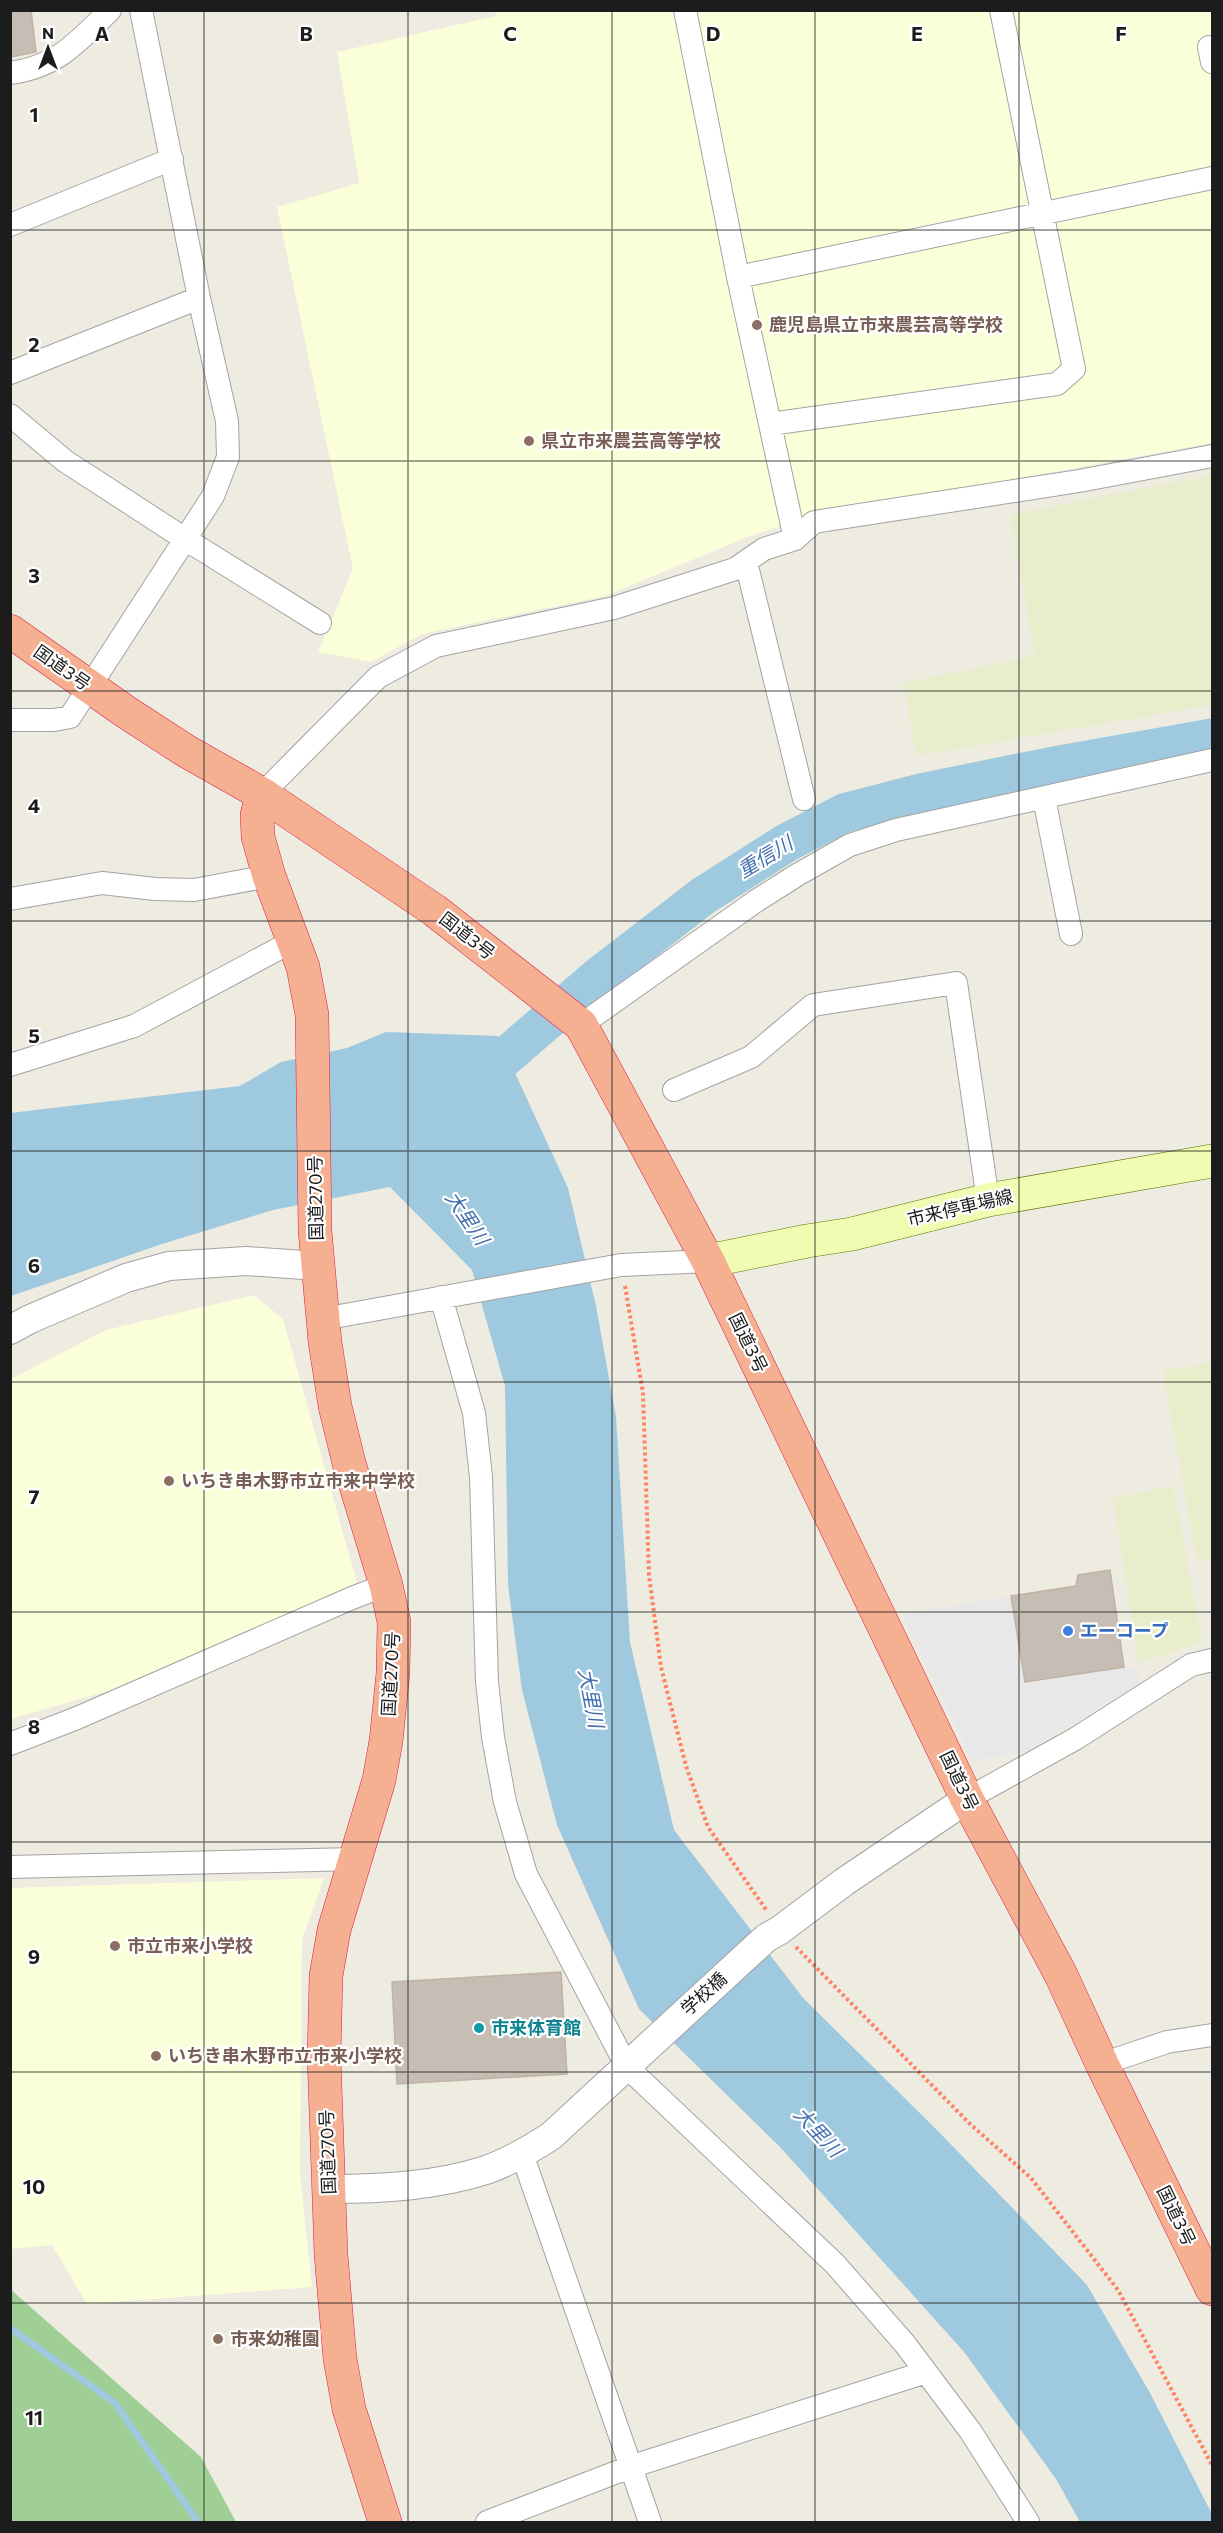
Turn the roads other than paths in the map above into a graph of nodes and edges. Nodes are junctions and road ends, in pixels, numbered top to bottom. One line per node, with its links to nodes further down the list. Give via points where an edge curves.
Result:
1 (110, 10): 5 (street, via 68,52 44,65)
2 (141, 10): 6 (street)
3 (685, 10): 10 (street)
4 (1001, 10): 8 (street)
5 (10, 73)
6 (172, 159): 9 (street); 11 (street)
7 (1212, 178): 8 (street)
8 (1040, 213): 10 (street); 14 (street, via 1074,369 1057,384)
9 (10, 225)
10 (738, 277): 14 (street)
11 (199, 298): 12 (street); 16 (street, via 227,421 228,457 213,496)
12 (10, 374)
13 (10, 415): 16 (street, via 65,460)
14 (770, 424): 17 (street)
15 (1212, 456): 17 (street, via 814,522)
16 (185, 539): 19 (street); 21 (street)
17 (795, 539): 18 (street, via 764,549)
18 (746, 562): 24 (street, via 614,608 436,646 378,677); 26 (street)
19 (320, 623)
20 (10, 632): 21 (highway, 国道3号)
21 (90, 688): 22 (street, via 70,717); 24 (highway, 国道3号, via 186,751)
22 (10, 720)
23 (1212, 760): 25 (street)
24 (262, 794): 27 (highway, 国道270号, via 256,827); 31 (highway, 国道3号, via 434,910)
25 (1044, 798): 29 (street); 31 (street, via 896,830 850,845 756,901)
26 (804, 799)
27 (269, 876): 28 (street, via 194,890 102,883); 30 (highway, 国道270号)
28 (10, 899)
29 (1071, 934)
30 (293, 941): 32 (street, via 134,1026); 37 (highway, 国道270号, via 309,992)
31 (581, 1025): 36 (highway, 国道3号)
32 (10, 1065)
33 (674, 1090): 35 (street, via 751,1057 813,1005 956,983)
34 (1212, 1161): 35 (main road, 市来停車場線)
35 (988, 1200): 36 (main road, 市来停車場線, via 852,1234)
36 (708, 1261): 38 (street, via 608,1268); 44 (highway, 国道3号)
37 (318, 1266): 39 (highway, 国道270号); 40 (street, via 246,1261 169,1266 126,1278)
38 (446, 1296): 39 (street); 48 (street, via 474,1413 481,1477 487,1682 505,1802 526,1874)
39 (323, 1319): 41 (highway, 国道270号, via 335,1406)
40 (10, 1330)
41 (386, 1585): 43 (street); 45 (highway, 国道270号, via 394,1622 386,1741)
42 (1212, 1660): 44 (street, via 1191,1665 1075,1739)
43 (10, 1744)
44 (967, 1799): 48 (street, 学校橋, via 766,1938); 49 (highway, 国道3号, via 1061,1975)
45 (357, 1859): 46 (street); 51 (highway, 国道270号, via 334,1930 326,1976 324,2056)
46 (10, 1867)
47 (1212, 2035): 49 (street, via 1167,2042)
48 (634, 2059): 50 (street, 学校橋, via 552,2136); 53 (street, via 835,2264)
49 (1102, 2064): 52 (highway, 国道3号)
50 (522, 2154): 51 (street, 学校橋, via 458,2178); 54 (street)
51 (330, 2189): 55 (highway, 国道270号, via 334,2300 349,2409)
52 (1212, 2289)
53 (926, 2372): 54 (street); 58 (street)
54 (630, 2467): 56 (street); 57 (street)
55 (385, 2523)
56 (487, 2523)
57 (650, 2523)
58 (1028, 2523)

